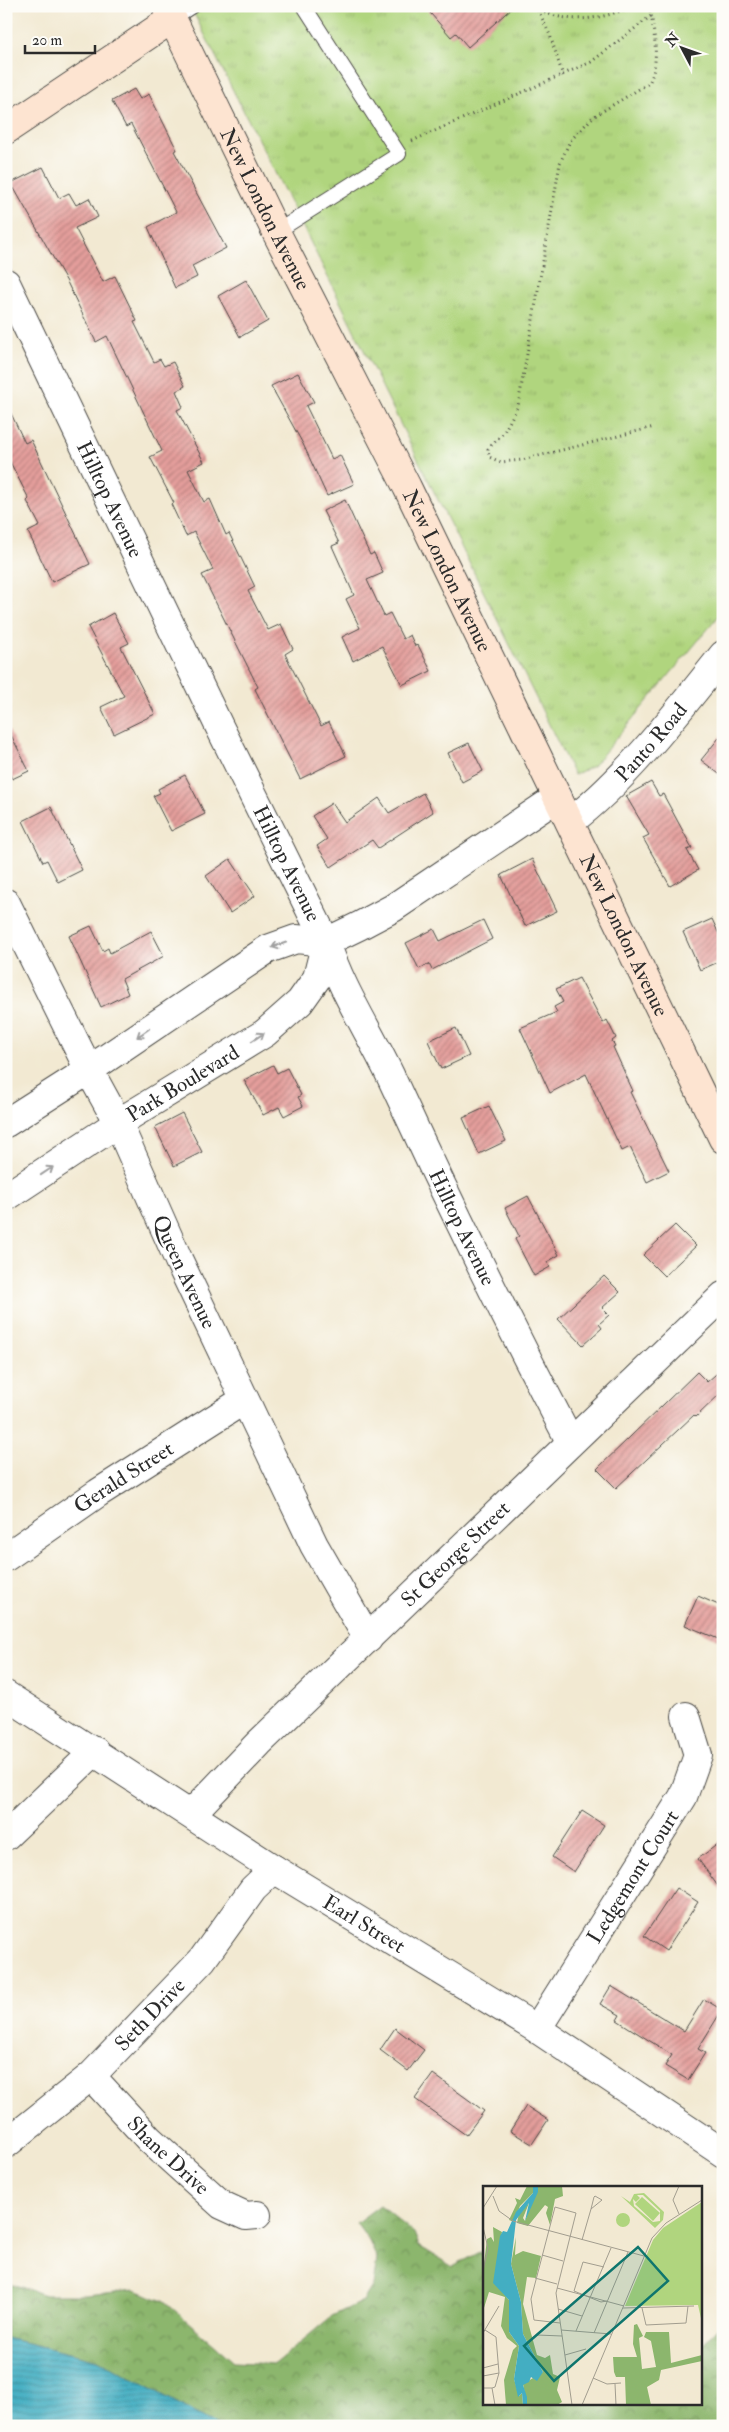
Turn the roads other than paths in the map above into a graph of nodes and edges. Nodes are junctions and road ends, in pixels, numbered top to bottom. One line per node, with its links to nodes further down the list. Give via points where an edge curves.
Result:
1 (304, 6): 4 (lane, via 399,154)
2 (177, 10): 3 (main road); 4 (main road, New London Avenue)
3 (6, 130)
4 (276, 232): 7 (main road, New London Avenue, via 407,487)
5 (6, 283): 10 (street, Hilltop Avenue)
6 (723, 655): 8 (street, Panto Road, via 638,756 588,809)
7 (558, 797): 8 (main road, New London Avenue); 10 (street, via 393,908)
8 (570, 822): 14 (main road, New London Avenue)
9 (6, 903): 11 (street, Queen Avenue)
10 (326, 942): 11 (street, one-way to 11, via 296,939 268,948); 13 (street, Park Boulevard, one-way to 10, via 264,1033 300,1002 317,978); 18 (street, Hilltop Avenue, via 335,970 375,1043 507,1321)
11 (89, 1070): 12 (street); 13 (street, Queen Avenue)
12 (6, 1122)
13 (118, 1122): 15 (street, Park Boulevard, one-way to 13); 17 (street, Queen Avenue)
14 (723, 1139)
15 (6, 1197)
16 (723, 1296): 18 (street, St George Street)
17 (244, 1400): 19 (street, Gerald Street); 20 (street, Queen Avenue, via 314,1545)
18 (570, 1441): 20 (street, St George Street)
19 (6, 1556)
20 (368, 1638): 24 (street, St George Street)
21 (6, 1695): 23 (street, Earl Street)
22 (686, 1716): 27 (street, Ledgemont Court, via 698,1755 683,1797)
23 (95, 1751): 24 (street, Earl Street); 25 (street)
24 (191, 1814): 26 (street, Earl Street)
25 (6, 1836)
26 (274, 1869): 27 (street, Earl Street); 28 (street, Seth Drive, via 254,1889 202,1960)
27 (537, 2029): 30 (street, Earl Street)
28 (90, 2076): 29 (street, Seth Drive); 31 (street, Shane Drive, via 149,2139 222,2205 246,2216)
29 (6, 2144)
30 (723, 2153)
31 (257, 2215)

